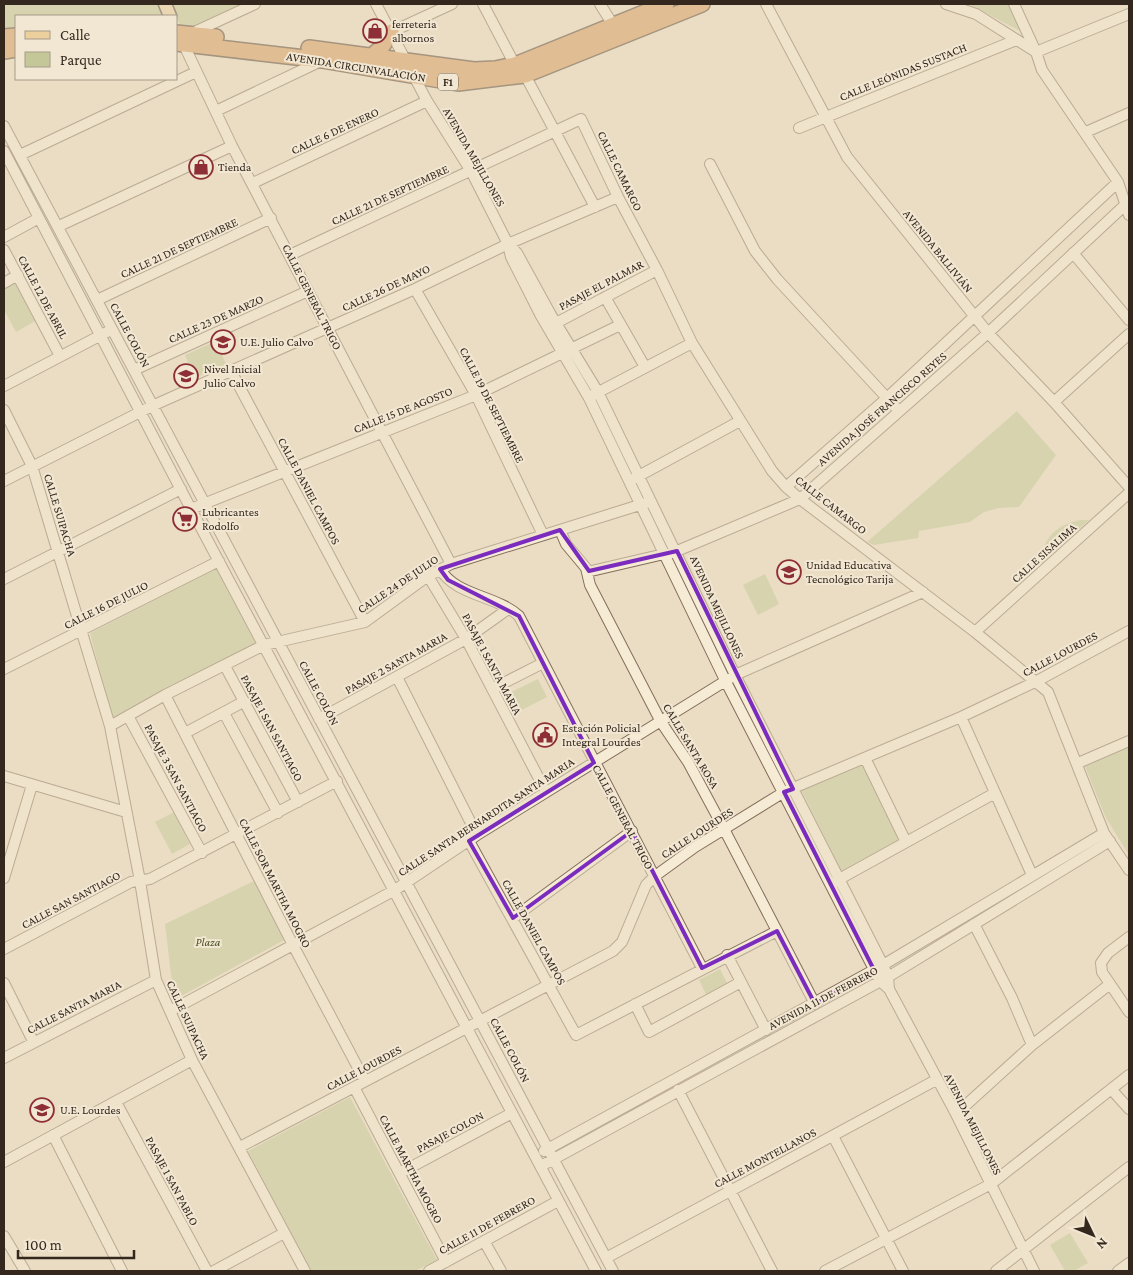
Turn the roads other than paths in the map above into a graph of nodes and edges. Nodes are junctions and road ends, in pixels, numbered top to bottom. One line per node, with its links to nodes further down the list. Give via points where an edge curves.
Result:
1 (254, 4): 14 (street)
2 (376, 4): 13 (street, AVENIDA MEJILLONES)
3 (452, 4): 13 (street)
4 (483, 4): 20 (street)
5 (600, 4): 12 (street)
6 (666, 4): 12 (highway, AVENIDA CIRCUNVALACIÓN / F1)
7 (702, 4): 20 (highway, AVENIDA CIRCUNVALACIÓN / F1)
8 (766, 4): 26 (street, AVENIDA BALLIVIÁN)
9 (946, 4): 15 (street, via 976,14)
10 (1014, 4): 16 (street)
11 (1129, 14): 16 (street)
12 (613, 25): 20 (highway, AVENIDA CIRCUNVALACIÓN / F1)
13 (391, 32): 17 (highway); 19 (street, AVENIDA MEJILLONES)
14 (180, 36): 17 (highway, AVENIDA CIRCUNVALACIÓN / F1); 18 (highway, AVENIDA CIRCUNVALACIÓN / F1); 21 (street, CALLE GENERAL TRIGO)
15 (1016, 40): 16 (street); 26 (street, CALLE LEÓNIDAS SUSTACH)
16 (1036, 52): 31 (street, via 1042,70)
17 (372, 56): 19 (highway, AVENIDA CIRCUNVALACIÓN / F1)
18 (322, 60): 22 (highway, AVENIDA CIRCUNVALACIÓN / F1); 24 (street)
19 (406, 62): 20 (highway, AVENIDA CIRCUNVALACIÓN / F1, via 474,70); 22 (street, AVENIDA MEJILLONES)
20 (520, 70): 22 (highway, AVENIDA CIRCUNVALACIÓN / F1, via 458,84); 30 (street)
21 (196, 72): 24 (street, CALLE GENERAL TRIGO); 34 (street)
22 (414, 77): 23 (street, AVENIDA MEJILLONES)
23 (428, 101): 36 (street, AVENIDA MEJILLONES); 38 (street, CALLE 6 DE ENERO)
24 (216, 111): 32 (street, CALLE GENERAL TRIGO)
25 (1129, 113): 31 (street)
26 (825, 117): 29 (street, CALLE LEÓNIDAS SUSTACH); 58 (street, AVENIDA BALLIVIÁN, via 847,157)
27 (581, 119): 30 (street, CALLE 21 DE SEPTIEMBRE); 39 (street, CALLE CAMARGO)
28 (4, 126): 34 (street, CALLE COLÓN)
29 (799, 128)
30 (556, 130): 36 (street, CALLE 21 DE SEPTIEMBRE); 41 (street)
31 (1086, 132): 37 (street)
32 (232, 146): 38 (street, CALLE GENERAL TRIGO); 45 (street)
33 (4, 151): 43 (street, CALLE COLÓN)
34 (20, 155): 45 (street, CALLE COLÓN)
35 (710, 164): 77 (street, via 755,251)
36 (471, 172): 47 (street, AVENIDA MEJILLONES); 50 (street, CALLE 21 DE SEPTIEMBRE)
37 (1118, 182): 40 (street); 58 (street, AVENIDA JOSÉ FRANCISCO REYES)
38 (253, 183): 44 (street, CALLE GENERAL TRIGO)
39 (618, 197): 41 (street, CALLE 26 DE MAYO); 51 (street, CALLE CAMARGO)
40 (1125, 205): 42 (street); 49 (street, AVENIDA JOSÉ FRANCISCO REYES)
41 (595, 207): 47 (street, CALLE 26 DE MAYO)
42 (1129, 216)
43 (39, 218): 46 (street); 66 (street, CALLE COLÓN)
44 (271, 218): 50 (street, CALLE GENERAL TRIGO); 57 (street, CALLE 21 DE SEPTIEMBRE)
45 (59, 226): 57 (street, CALLE COLÓN)
46 (4, 237)
47 (508, 244): 54 (street, CALLE 26 DE MAYO); 60 (street, AVENIDA MEJILLONES, via 518,253); 68 (street, AVENIDA MEJILLONES, via 528,291)
48 (4, 250): 52 (street, CALLE 12 DE ABRIL)
49 (1073, 253): 59 (street); 64 (street, AVENIDA JOSÉ FRANCISCO REYES)
50 (290, 255): 55 (street, CALLE GENERAL TRIGO)
51 (657, 270): 56 (street, PASAJE EL PALMAR); 67 (street, CALLE CAMARGO)
52 (18, 275): 53 (street); 69 (street, CALLE 12 DE ABRIL)
53 (4, 283)
54 (415, 289): 62 (street, CALLE 26 DE MAYO); 75 (street, CALLE 19 DE SEPTIEMBRE)
55 (308, 291): 62 (street, CALLE GENERAL TRIGO); 71 (street, CALLE 23 DE MARZO)
56 (605, 297): 60 (street, PASAJE EL PALMAR); 61 (street)
57 (97, 300): 63 (street, CALLE COLÓN)
58 (974, 316): 64 (street, AVENIDA BALLIVIÁN); 77 (street, AVENIDA JOSÉ FRANCISCO REYES)
59 (1129, 320)
60 (556, 322): 68 (street, AVENIDA MEJILLONES)
61 (620, 325): 68 (street, CALLE 15 DE AGOSTO); 70 (street)
62 (327, 329): 72 (street, CALLE 26 DE MAYO); 84 (street, CALLE GENERAL TRIGO)
63 (113, 330): 66 (street); 71 (street, CALLE COLÓN)
64 (988, 332): 78 (street, AVENIDA BALLIVIÁN); 81 (street, AVENIDA JOSÉ FRANCISCO REYES)
65 (1129, 334): 78 (street)
66 (102, 336): 69 (street); 82 (street, CALLE COLÓN)
67 (692, 343): 70 (street); 83 (street, CALLE CAMARGO)
68 (568, 351): 74 (street, AVENIDA MEJILLONES); 75 (street, CALLE 15 DE AGOSTO); 76 (street, AVENIDA MEJILLONES)
69 (60, 356): 73 (street)
70 (645, 367): 74 (street)
71 (134, 370): 79 (street, CALLE COLÓN)
72 (231, 371): 79 (street, CALLE 26 DE MAYO); 86 (street, CALLE DANIEL CAMPOS)
73 (4, 386)
74 (598, 392): 76 (street); 87 (street, AVENIDA MEJILLONES)
75 (476, 394): 84 (street, CALLE 15 DE AGOSTO); 100 (street, CALLE 19 DE SEPTIEMBRE)
76 (589, 398): 89 (street, AVENIDA MEJILLONES)
77 (887, 398): 81 (street); 90 (street, AVENIDA JOSÉ FRANCISCO REYES)
78 (1054, 402): 91 (street, AVENIDA BALLIVIÁN)
79 (152, 406): 82 (street, CALLE 26 DE MAYO); 96 (street, CALLE COLÓN)
80 (4, 410): 85 (street, CALLE SUIPACHA)
81 (899, 411): 94 (street, AVENIDA JOSÉ FRANCISCO REYES)
82 (141, 412): 85 (street, CALLE 26 DE MAYO); 92 (street, CALLE COLÓN)
83 (740, 421): 87 (street); 90 (street, CALLE CAMARGO)
84 (383, 431): 86 (street, CALLE 15 DE AGOSTO); 104 (street, CALLE GENERAL TRIGO)
85 (32, 466): 88 (street, CALLE 26 DE MAYO); 101 (street, CALLE SUIPACHA)
86 (285, 472): 96 (street, CALLE 15 DE AGOSTO); 111 (street, CALLE DANIEL CAMPOS)
87 (640, 476): 89 (street); 95 (street, AVENIDA MEJILLONES)
88 (4, 481)
89 (629, 482): 97 (street, AVENIDA MEJILLONES)
90 (786, 487): 94 (street, CALLE CAMARGO)
91 (1129, 487)
92 (181, 489): 98 (street, CALLE COLÓN); 101 (street)
93 (1129, 493): 114 (street, CALLE SISALIMA)
94 (800, 499): 102 (street, AVENIDA JOSÉ FRANCISCO REYES); 109 (street, CALLE CAMARGO)
95 (651, 500): 97 (street, CALLE 24 DE JULIO); 102 (street, AVENIDA MEJILLONES)
96 (205, 502): 98 (street, CALLE 15 DE AGOSTO); 116 (street, CALLE COLÓN)
97 (641, 506): 99 (street, CALLE 24 DE JULIO); 102 (street, AVENIDA MEJILLONES)
98 (191, 508): 103 (street, CALLE COLÓN)
99 (560, 530): 100 (street, CALLE 24 DE JULIO); 106 (street, CALLE SANTA ROSA, via 562,538)
100 (543, 535): 104 (street, CALLE 24 DE JULIO)
101 (59, 552): 108 (street); 112 (street, CALLE SUIPACHA)
102 (672, 553): 106 (street, AVENIDA JOSÉ FRANCISCO REYES); 121 (street, AVENIDA MEJILLONES); 123 (street, AVENIDA MEJILLONES)
103 (219, 561): 112 (street, CALLE 16 DE JULIO); 117 (street, CALLE COLÓN)
104 (451, 564): 105 (street, CALLE 24 DE JULIO)
105 (440, 569): 107 (street, CALLE 24 DE JULIO); 110 (street, CALLE GENERAL TRIGO, via 457,586)
106 (587, 572): 132 (street, CALLE SANTA ROSA, via 590,585)
107 (428, 576): 111 (street, CALLE 24 DE JULIO); 115 (street, PASAJE 1 SANTA MARIA)
108 (4, 579)
109 (923, 592): 114 (street, CALLE CAMARGO); 121 (street, CALLE SANTA BERNARDITA SANTA MARIA)
110 (508, 609): 115 (street, PASAJE 2 SANTA MARIA); 118 (street, CALLE GENERAL TRIGO, via 518,616)
111 (365, 622): 116 (street, CALLE 24 DE JULIO)
112 (82, 631): 120 (street, CALLE 16 DE JULIO); 133 (street, CALLE SUIPACHA)
113 (1129, 631): 124 (street, CALLE LOURDES)
114 (975, 632): 124 (street, CALLE CAMARGO)
115 (466, 639): 122 (street, PASAJE 2 SANTA MARIA); 125 (street, PASAJE 1 SANTA MARIA)
116 (277, 641): 117 (street, CALLE 24 DE JULIO); 131 (street, CALLE COLÓN)
117 (264, 645): 119 (street, CALLE 24 DE JULIO); 140 (street, CALLE COLÓN)
118 (543, 663): 125 (street); 137 (street, CALLE GENERAL TRIGO)
119 (225, 666): 126 (street, CALLE 24 DE JULIO); 127 (street, PASAJE 1 SAN SANTIAGO)
120 (4, 669)
121 (735, 675): 123 (street, CALLE SANTA BERNARDITA SANTA MARIA); 142 (street, AVENIDA MEJILLONES)
122 (397, 677): 131 (street, PASAJE 2 SANTA MARIA); 152 (street, CALLE DANIEL CAMPOS)
123 (725, 680): 132 (street, CALLE SANTA BERNARDITA SANTA MARIA); 142 (street, AVENIDA MEJILLONES)
124 (1038, 681): 130 (street, CALLE LOURDES); 138 (street, CALLE CAMARGO, via 1048,692)
125 (492, 689): 143 (street, PASAJE 1 SANTA MARIA)
126 (165, 695): 129 (street, CALLE 24 DE JULIO); 134 (street, CALLE SOR MARTHA MOGRO)
127 (243, 702): 128 (street); 145 (street, PASAJE 1 SAN SANTIAGO)
128 (224, 713): 134 (street); 147 (street)
129 (128, 716): 133 (street, CALLE 24 DE JULIO); 154 (street, PASAJE 3 SAN SANTIAGO)
130 (961, 717): 136 (street, CALLE LOURDES); 144 (street)
131 (319, 719): 161 (street, CALLE COLÓN)
132 (661, 722): 137 (street, CALLE SANTA BERNARDITA SANTA MARIA); 148 (street, CALLE SANTA ROSA, via 688,762)
133 (110, 726): 146 (street, CALLE SUIPACHA)
134 (184, 733): 150 (street, CALLE SOR MARTHA MOGRO)
135 (1129, 741): 138 (street)
136 (865, 758): 142 (street, CALLE LOURDES); 153 (street)
137 (594, 763): 143 (street, CALLE SANTA BERNARDITA SANTA MARIA); 149 (street, CALLE GENERAL TRIGO)
138 (1078, 763): 151 (street, CALLE CAMARGO)
139 (4, 776): 141 (street)
140 (337, 781): 145 (street, CALLE SAN SANTIAGO); 163 (street, CALLE COLÓN)
141 (32, 785): 146 (street); 158 (street)
142 (789, 791): 148 (street, CALLE LOURDES); 159 (street, AVENIDA MEJILLONES); 162 (street, AVENIDA MEJILLONES)
143 (546, 792): 152 (street, CALLE SANTA BERNARDITA SANTA MARIA)
144 (995, 793): 153 (street); 156 (street)
145 (298, 802): 147 (street, CALLE SAN SANTIAGO)
146 (126, 812): 160 (street, CALLE SUIPACHA)
147 (278, 813): 150 (street, CALLE SAN SANTIAGO)
148 (724, 829): 157 (street, CALLE LOURDES); 166 (street, CALLE SANTA ROSA)
149 (632, 831): 157 (street, CALLE GENERAL TRIGO); 164 (street)
150 (236, 835): 154 (street, CALLE SAN SANTIAGO); 168 (street, CALLE SOR MARTHA MOGRO)
151 (1107, 837): 155 (street, CALLE CAMARGO); 156 (street, AVENIDA 11 DE FEBRERO); 165 (street, AVENIDA 11 DE FEBRERO)
152 (473, 838): 161 (street, CALLE SANTA BERNARDITA SANTA MARIA); 164 (street, CALLE DANIEL CAMPOS)
153 (906, 842): 159 (street)
154 (202, 853): 160 (street, CALLE SAN SANTIAGO)
155 (1129, 870)
156 (1032, 875): 172 (street, AVENIDA 11 DE FEBRERO)
157 (655, 876): 171 (street, CALLE GENERAL TRIGO); 178 (street, CALLE LOURDES, via 646,885 622,942 613,951)
158 (4, 878)
159 (840, 879): 162 (street); 172 (street, AVENIDA MEJILLONES)
160 (140, 881): 169 (street, CALLE SAN SANTIAGO, via 131,882); 174 (street, CALLE SUIPACHA)
161 (407, 882): 163 (street, CALLE SANTA BERNARDITA SANTA MARIA); 183 (street, CALLE COLÓN)
162 (829, 883): 172 (street, AVENIDA MEJILLONES)
163 (395, 890): 168 (street, CALLE SANTA BERNARDITA SANTA MARIA); 184 (street, CALLE COLÓN)
164 (513, 918): 178 (street, CALLE DANIEL CAMPOS)
165 (974, 924): 173 (street, AVENIDA 11 DE FEBRERO); 187 (street)
166 (777, 930): 170 (street); 180 (street, CALLE SANTA ROSA)
167 (1129, 937): 177 (street, via 1108,953 1101,963 1102,972)
168 (294, 947): 181 (street, CALLE SANTA BERNARDITA SANTA MARIA); 192 (street, CALLE SOR MARTHA MOGRO)
169 (4, 949)
170 (727, 955): 171 (street); 175 (street)
171 (702, 968): 179 (street)
172 (879, 968): 173 (street, AVENIDA MEJILLONES); 180 (street, AVENIDA 11 DE FEBRERO)
173 (884, 979): 191 (street, AVENIDA MEJILLONES); 195 (street, AVENIDA 11 DE FEBRERO)
174 (156, 980): 181 (street, CALLE SUIPACHA); 186 (street, CALLE SANTA MARIA)
175 (741, 982): 179 (street, via 649,1032); 185 (street)
176 (4, 983): 186 (street)
177 (1110, 984): 182 (street); 187 (street)
178 (549, 986): 179 (street, CALLE DANIEL CAMPOS, via 576,1035); 183 (street, CALLE LOURDES)
179 (635, 1004)
180 (815, 1004): 185 (street, AVENIDA 11 DE FEBRERO)
181 (170, 1011): 189 (street, CALLE SUIPACHA)
182 (1129, 1012)
183 (481, 1021): 184 (street, CALLE LOURDES); 203 (street, CALLE COLÓN)
184 (467, 1028): 192 (street, CALLE LOURDES); 198 (street, CALLE COLÓN)
185 (766, 1030): 203 (street, AVENIDA 11 DE FEBRERO)
186 (33, 1042): 188 (street, CALLE SANTA MARIA)
187 (1032, 1045): 199 (street)
188 (4, 1058)
189 (192, 1060): 196 (street); 202 (street, CALLE SUIPACHA)
190 (1129, 1075): 194 (street)
191 (936, 1080): 199 (street, AVENIDA MEJILLONES); 201 (street, CALLE MONTELLANOS)
192 (365, 1081): 193 (street, CALLE LOURDES)
193 (354, 1087): 202 (street, CALLE LOURDES); 208 (street, CALLE MARTHA MOGRO)
194 (1111, 1089): 197 (street); 209 (street)
195 (678, 1090): 203 (street, AVENIDA 11 DE FEBRERO); 210 (street)
196 (116, 1102): 200 (street); 222 (street, PASAJE 1 SAN PABLO)
197 (1129, 1109)
198 (512, 1113): 204 (street, CALLE COLÓN); 208 (street, PASAJE COLON)
199 (956, 1114): 209 (street, AVENIDA MEJILLONES)
200 (53, 1135): 205 (street); 221 (street)
201 (833, 1136): 210 (street, CALLE MONTELLANOS); 214 (street)
202 (240, 1147): 212 (street, CALLE SUIPACHA)
203 (551, 1153): 204 (street); 206 (street, AVENIDA 11 DE FEBRERO); 217 (street, CALLE COLÓN)
204 (536, 1155): 206 (street, CALLE COLÓN)
205 (4, 1162)
206 (541, 1166): 211 (street, CALLE COLÓN)
207 (1129, 1167): 216 (street)
208 (400, 1173): 218 (street, CALLE MARTHA MOGRO)
209 (990, 1184): 214 (street); 216 (street, AVENIDA MEJILLONES)
210 (730, 1191): 217 (street, CALLE MONTELLANOS); 229 (street)
211 (558, 1201): 215 (street, CALLE 11 DE FEBRERO); 227 (street, CALLE COLÓN)
212 (284, 1233): 223 (street); 224 (street, CALLE SUIPACHA)
213 (4, 1236): 220 (street)
214 (885, 1239): 230 (street); 231 (street)
215 (484, 1241): 218 (street, CALLE 11 DE FEBRERO); 226 (street)
216 (1023, 1250): 232 (street); 233 (street, AVENIDA MEJILLONES)
217 (606, 1258): 228 (street, CALLE COLÓN)
218 (446, 1262): 225 (street, CALLE 11 DE FEBRERO)
219 (1129, 1263): 234 (street)
220 (25, 1271)
221 (122, 1271)
222 (207, 1271)
223 (214, 1271)
224 (305, 1271)
225 (429, 1271)
226 (500, 1271)
227 (596, 1271)
228 (613, 1271)
229 (772, 1271)
230 (825, 1271)
231 (903, 1271)
232 (996, 1271)
233 (1034, 1271)
234 (1118, 1271)

